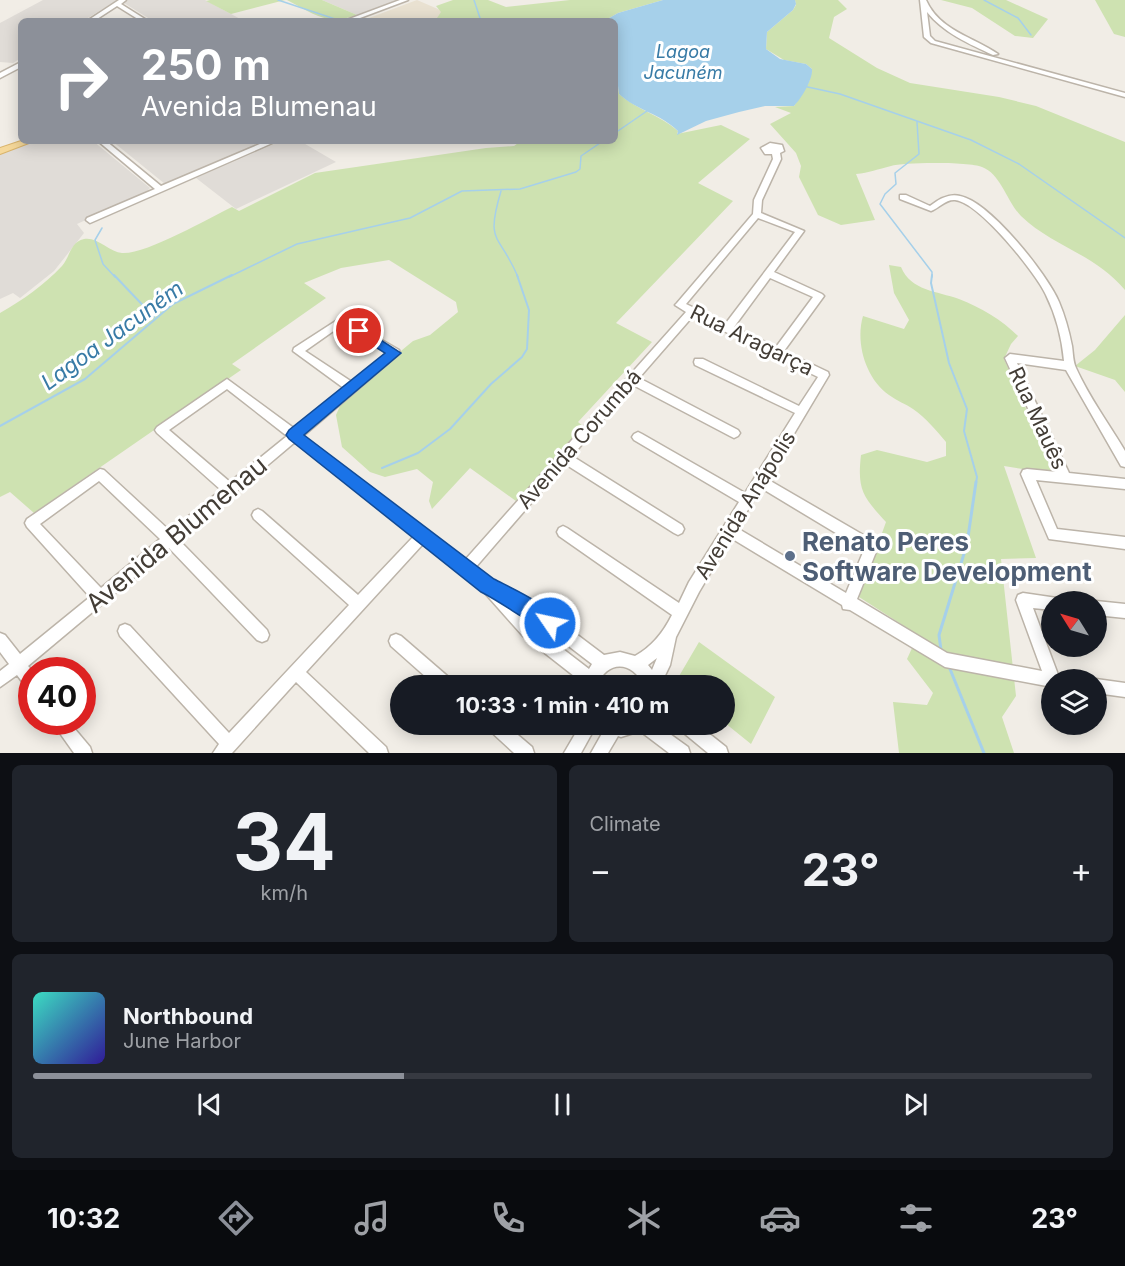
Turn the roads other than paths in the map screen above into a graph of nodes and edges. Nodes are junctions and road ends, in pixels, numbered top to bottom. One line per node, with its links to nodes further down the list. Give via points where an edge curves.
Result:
1 (123, 0): 5 (street)
2 (405, 0): 8 (street)
3 (413, 0): 9 (street)
4 (923, 2): 10 (street); 11 (street, via 928,11)
5 (117, 4): 6 (street); 7 (street)
6 (95, 18)
7 (140, 18)
8 (355, 18)
9 (364, 18)
10 (933, 33): 11 (street); 12 (street, via 933,42)
11 (959, 36): 12 (street, via 964,40 962,45); 14 (street)
12 (945, 46): 14 (street)
13 (18, 68): 15 (street)
14 (1039, 71): 16 (street)
15 (0, 76)
16 (1125, 95)
17 (18, 141): 21 (main road)
18 (18, 144): 21 (main road)
19 (106, 144): 23 (street)
20 (266, 144): 23 (street)
21 (0, 149)
22 (776, 153): 25 (street, via 777,159 758,200)
23 (160, 189): 26 (street)
24 (903, 198): 32 (street, via 931,208 942,200 962,198 974,204 998,228 1048,287 1069,350)
25 (757, 214): 27 (street, via 800,231); 28 (street, Rua Aragarça, via 680,305)
26 (90, 220)
27 (770, 274): 29 (street); 30 (street, via 819,296)
28 (692, 311): 29 (street, Rua Aragarça); 34 (street, Avenida Corumbá)
29 (728, 328): 30 (street, Rua Aragarça)
30 (778, 352): 33 (street, Rua Aragarça)
31 (699, 362): 36 (street)
32 (1069, 366): 41 (street); 42 (street, Rua Mauês, via 1010,358)
33 (824, 375): 36 (street, Avenida Anápolis)
34 (631, 379): 37 (street); 40 (street, Avenida Corumbá)
35 (352, 388): 35 (street, Avenida Blumenau, via 395,353 342,320 298,351); 38 (street, Avenida Blumenau)
36 (802, 412): 43 (street, Avenida Anápolis)
37 (734, 433)
38 (294, 435): 45 (street, Avenida Blumenau); 45 (street, via 227,383 161,430); 51 (street)
39 (638, 437): 46 (street)
40 (563, 456): 48 (street); 54 (street, Avenida Corumbá)
41 (1125, 462)
42 (1065, 477): 44 (street); 53 (street, via 1027,474 1053,535)
43 (760, 481): 46 (street, Avenida Anápolis); 58 (street, via 872,548)
44 (1125, 484)
45 (229, 489): 52 (street, Avenida Blumenau)
46 (748, 501): 49 (street, Avenida Anápolis)
47 (258, 515): 59 (street)
48 (678, 529)
49 (730, 530): 58 (street); 62 (street, Avenida Anápolis)
50 (563, 532): 62 (street)
51 (423, 536): 54 (street); 59 (street)
52 (169, 539): 56 (street, Avenida Blumenau); 56 (street, via 99,474 31,523); 64 (street)
53 (1125, 543)
54 (466, 568): 55 (street)
55 (488, 586): 70 (street, via 516,600); 75 (street, via 528,631)
56 (100, 597): 69 (street, Avenida Blumenau)
57 (1041, 602): 68 (street, via 1023,600)
58 (848, 604): 79 (street, via 945,660)
59 (359, 605): 73 (street)
60 (1107, 609): 61 (street)
61 (1125, 611)
62 (680, 612): 65 (street, Avenida Anápolis)
63 (125, 631): 89 (street)
64 (262, 635)
65 (669, 636): 71 (street, Avenida Anápolis); 78 (street, Avenida Anápolis)
66 (0, 640): 72 (street)
67 (396, 641): 74 (street)
68 (1041, 650)
69 (28, 657)
70 (602, 663): 71 (street, via 618,658); 76 (street)
71 (637, 663): 77 (street)
72 (18, 665): 80 (street, Avenida Blumenau)
73 (296, 672): 89 (street); 91 (street)
74 (435, 675)
75 (580, 675)
76 (595, 675)
77 (647, 675)
78 (658, 675)
79 (1041, 678)
80 (0, 680)
81 (1107, 688): 82 (street)
82 (1125, 690)
83 (70, 735): 90 (street)
84 (506, 735): 92 (street)
85 (583, 735): 93 (street)
86 (607, 735): 94 (street)
87 (658, 735): 95 (street)
88 (698, 735): 96 (street)
89 (225, 749)
90 (84, 753)
91 (380, 753)
92 (526, 753)
93 (572, 753)
94 (599, 753)
95 (682, 753)
96 (720, 753)

